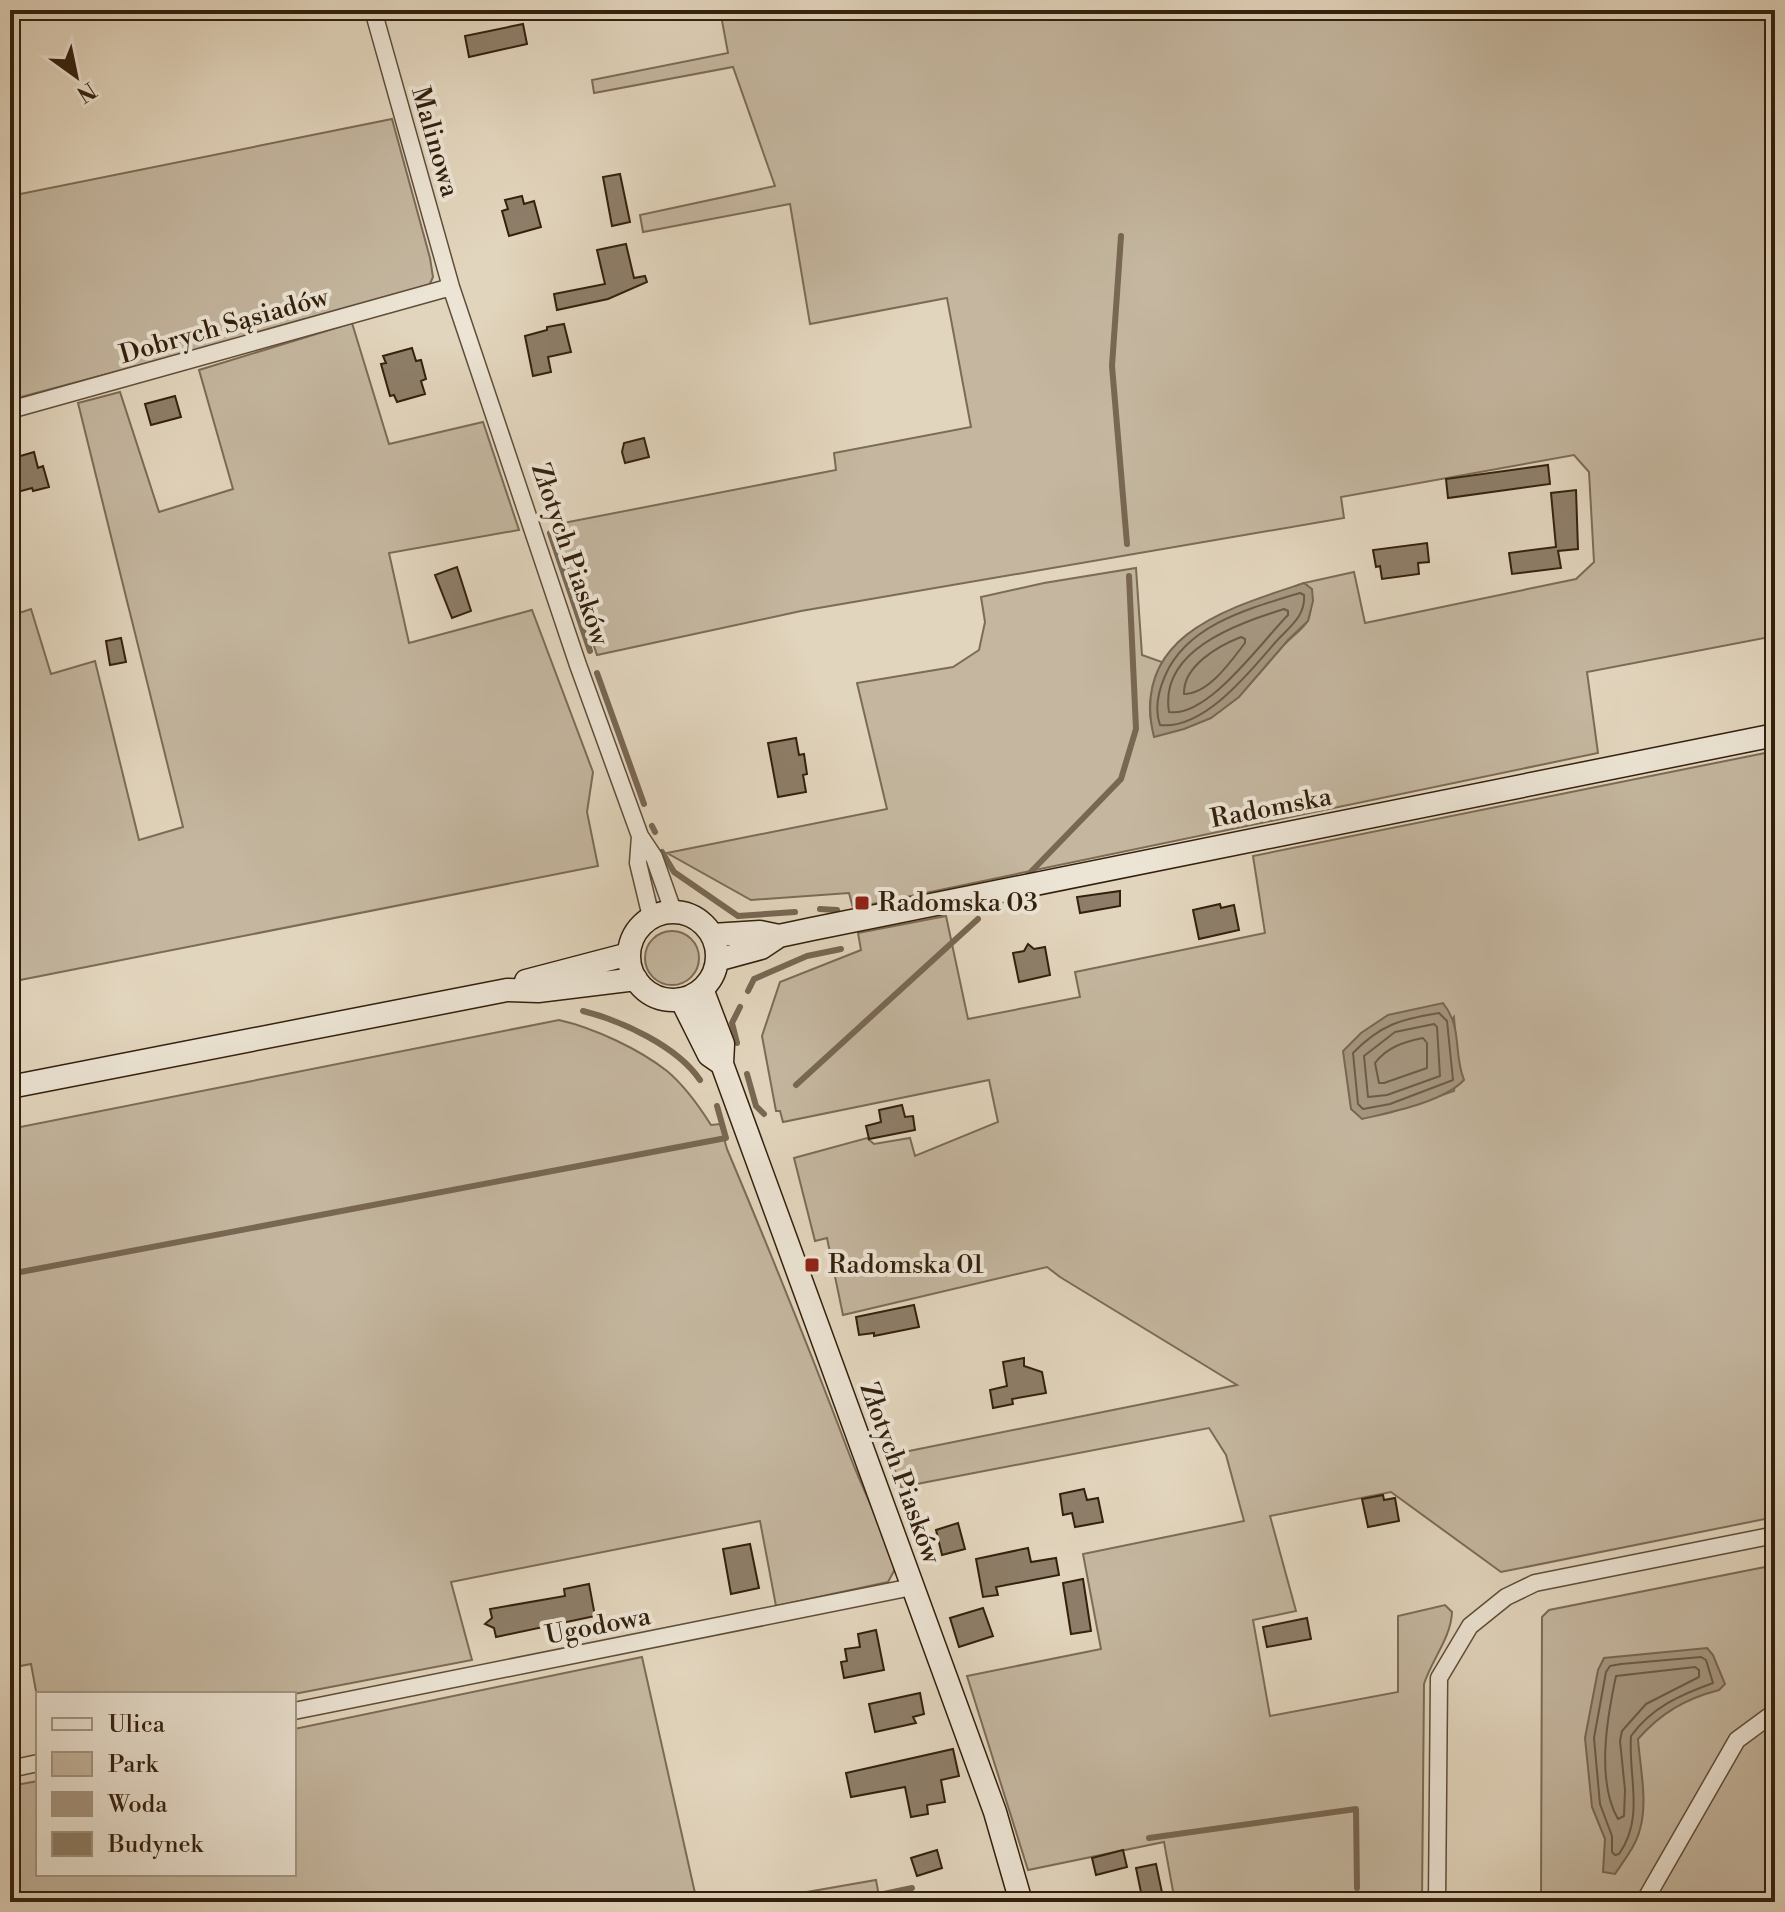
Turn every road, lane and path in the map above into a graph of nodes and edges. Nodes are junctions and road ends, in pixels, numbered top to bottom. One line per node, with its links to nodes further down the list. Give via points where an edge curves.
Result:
1 (373, 10): 2 (street, Malinowa)
2 (451, 287): 3 (street, Dobrych Sąsiadów); 5 (street, Złotych Piasków)
3 (10, 410)
4 (1775, 735): 9 (street, Radomska)
5 (640, 836): 6 (street, Złotych Piasków, via 654,857); 7 (street, Złotych Piasków, via 638,863)
6 (673, 911): 7 (street); 8 (street, via 696,918)
7 (651, 917): 10 (street, via 635,933)
8 (712, 935): 9 (street, Radomska); 11 (street)
9 (779, 936): 11 (street, Radomska, via 761,948)
10 (629, 954): 12 (street); 14 (street)
11 (717, 960): 13 (street)
12 (636, 979): 14 (street); 15 (street, via 659,997)
13 (702, 989): 15 (street); 16 (street, Złotych Piasków, via 723,1044)
14 (507, 990): 17 (street)
15 (681, 999): 16 (street, Złotych Piasków, via 709,1055)
16 (722, 1064): 19 (street, Złotych Piasków)
17 (10, 1087)
18 (1775, 1535): 25 (street, via 1535,1583 1506,1597 1470,1626 1439,1678)
19 (912, 1587): 20 (street, Ugodowa); 24 (street, Złotych Piasków, via 995,1812)
20 (296, 1711)
21 (1775, 1712): 26 (street, via 1737,1740)
22 (36, 1763): 23 (street)
23 (10, 1769)
24 (1021, 1902)
25 (1437, 1902)
26 (1644, 1902)

